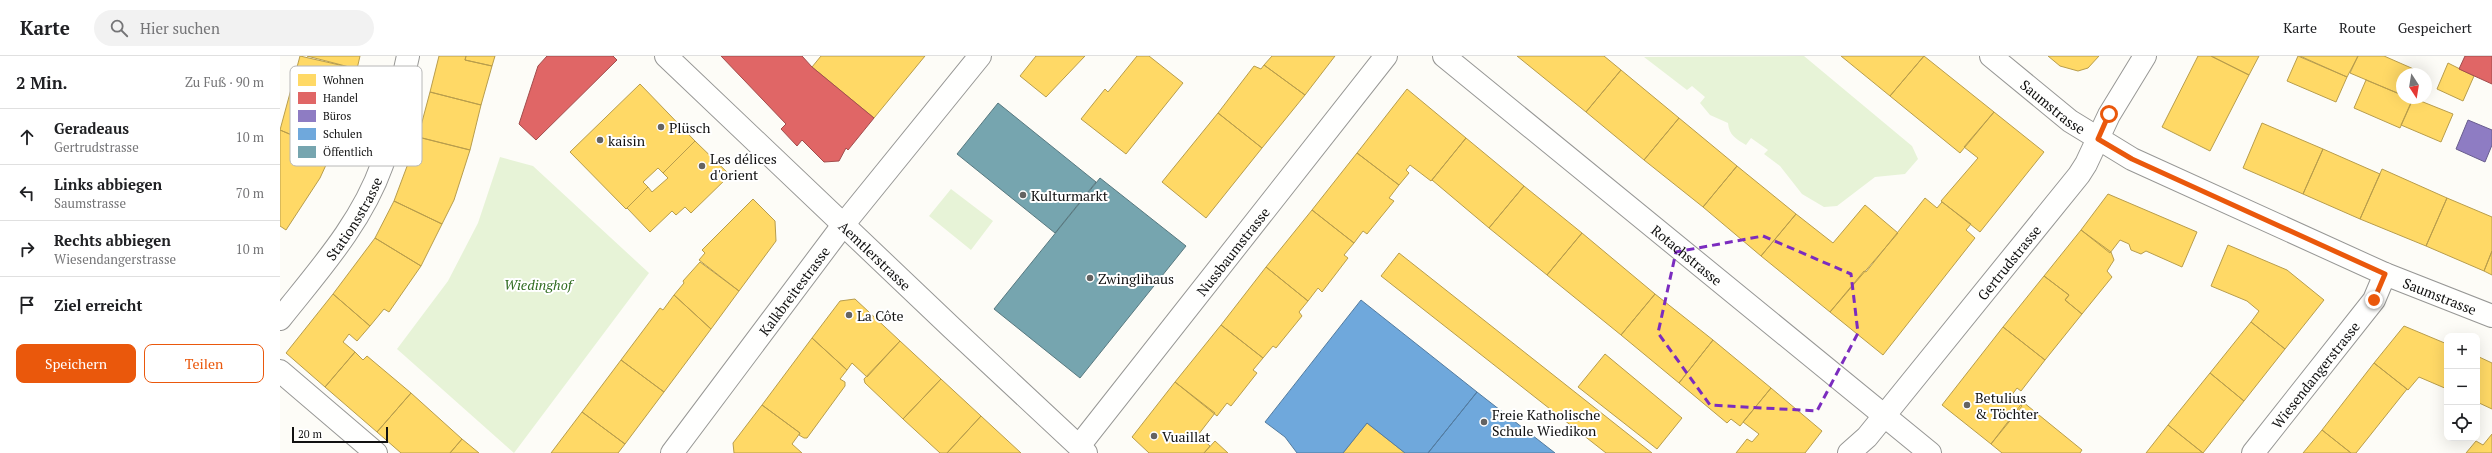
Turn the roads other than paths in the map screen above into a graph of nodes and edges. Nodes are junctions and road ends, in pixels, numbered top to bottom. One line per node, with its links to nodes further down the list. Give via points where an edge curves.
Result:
1 (408, 56): 8 (street, Stationsstrasse)
2 (666, 56): 11 (street, Aemtlerstrasse)
3 (980, 56): 11 (street, Kalkbreitestrasse)
4 (1386, 56): 17 (street, Nussbaumstrasse)
5 (1444, 56): 16 (street, Rotachstrasse)
6 (1991, 56): 9 (street, Saumstrasse, via 2070,121)
7 (2145, 56): 9 (street, Gertrudstrasse, via 2109,114)
8 (406, 66)
9 (2098, 139): 12 (street, Saumstrasse, via 2132,159); 16 (street, Gertrudstrasse, via 2079,174)
10 (383, 166): 14 (street, Stationsstrasse, via 363,207 332,253)
11 (843, 225): 17 (street, Aemtlerstrasse); 19 (street, Kalkbreitestrasse)
12 (2385, 274): 13 (street, Saumstrasse); 22 (street, Wiesendangerstrasse, via 2374,300)
13 (2492, 316)
14 (280, 319)
15 (280, 370): 18 (street)
16 (1884, 416): 20 (street, Gertrudstrasse, via 1867,437); 21 (street, Rotachstrasse)
17 (1083, 450)
18 (376, 453)
19 (672, 453)
20 (1849, 453)
21 (1930, 453)
22 (2253, 453)

